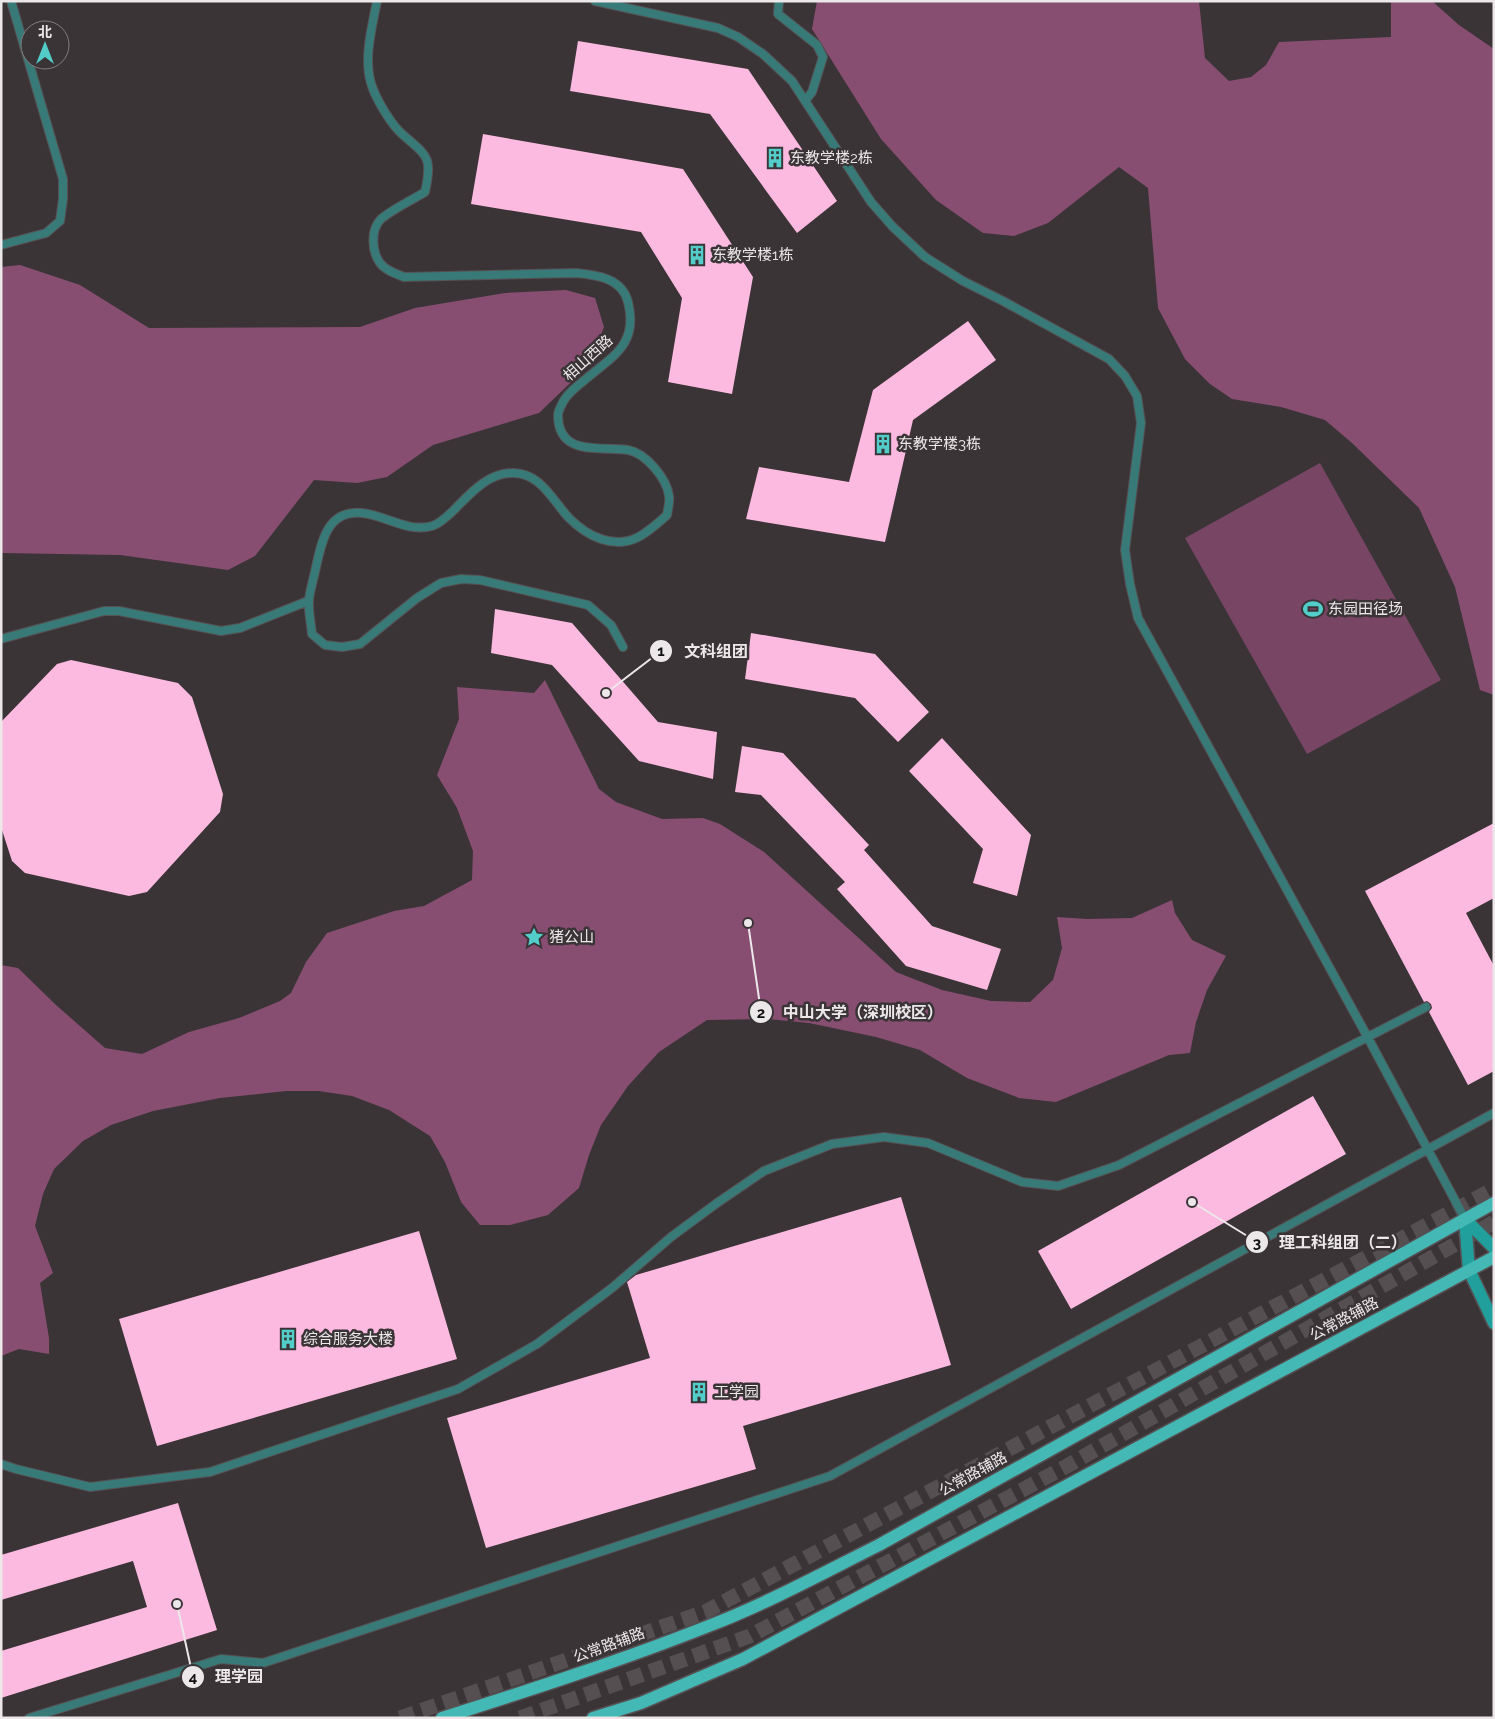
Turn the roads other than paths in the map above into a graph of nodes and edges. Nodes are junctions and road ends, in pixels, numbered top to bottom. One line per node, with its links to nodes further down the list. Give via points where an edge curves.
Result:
1 (10, 1): 6 (lane, via 63,179 64,199 60,221 46,233)
2 (378, 1): 7 (lane, 相山西路, via 368,45 372,88 401,133 424,152 429,166 425,192 380,220 373,236 374,251 381,264 404,278 576,273 607,278 620,286 632,315 627,341 565,399 558,413 559,429 568,442 578,446 630,450 640,455 661,476 670,496 667,515 646,534 623,542 610,542 590,535 570,519 543,486 513,472 484,482 432,526 406,526 376,516 349,513 335,520 324,536)
3 (595, 1): 5 (lane, via 718,28 738,36 792,80)
4 (780, 1): 5 (lane, via 778,14 817,44 823,57 812,92)
5 (805, 101): 11 (lane, via 871,202 925,257 963,281 1109,359 1138,396 1141,424 1125,550 1138,618)
6 (1, 245)
7 (308, 601): 8 (lane, via 240,628 221,631 119,611 104,611); 9 (lane, 相山西路, via 312,634 325,645 342,647 360,644 441,583 480,580 588,606 611,625)
8 (1, 640)
9 (623, 647)
10 (1426, 1006): 11 (lane)
11 (1367, 1036): 13 (lane); 20 (lane, via 1119,1165 1058,1186 1022,1182 928,1144 884,1136 832,1144 764,1171 671,1237 612,1288 537,1344 458,1389 210,1472 90,1487)
12 (1494, 1113): 13 (lane)
13 (1428, 1149): 15 (lane); 21 (lane, via 830,1476 263,1663 221,1659)
14 (1494, 1203): 15 (main road, 公常路辅路)
15 (1465, 1219): 16 (main road); 18 (main road); 22 (main road, 公常路辅路, via 880,1545 796,1586 704,1628 559,1681)
16 (1494, 1248)
17 (1494, 1257): 18 (main road, 公常路辅路)
18 (1469, 1270): 19 (main road); 23 (main road, 公常路辅路, via 743,1659 641,1703)
19 (1494, 1323)
20 (1, 1464)
21 (29, 1718)
22 (442, 1718)
23 (593, 1718)

